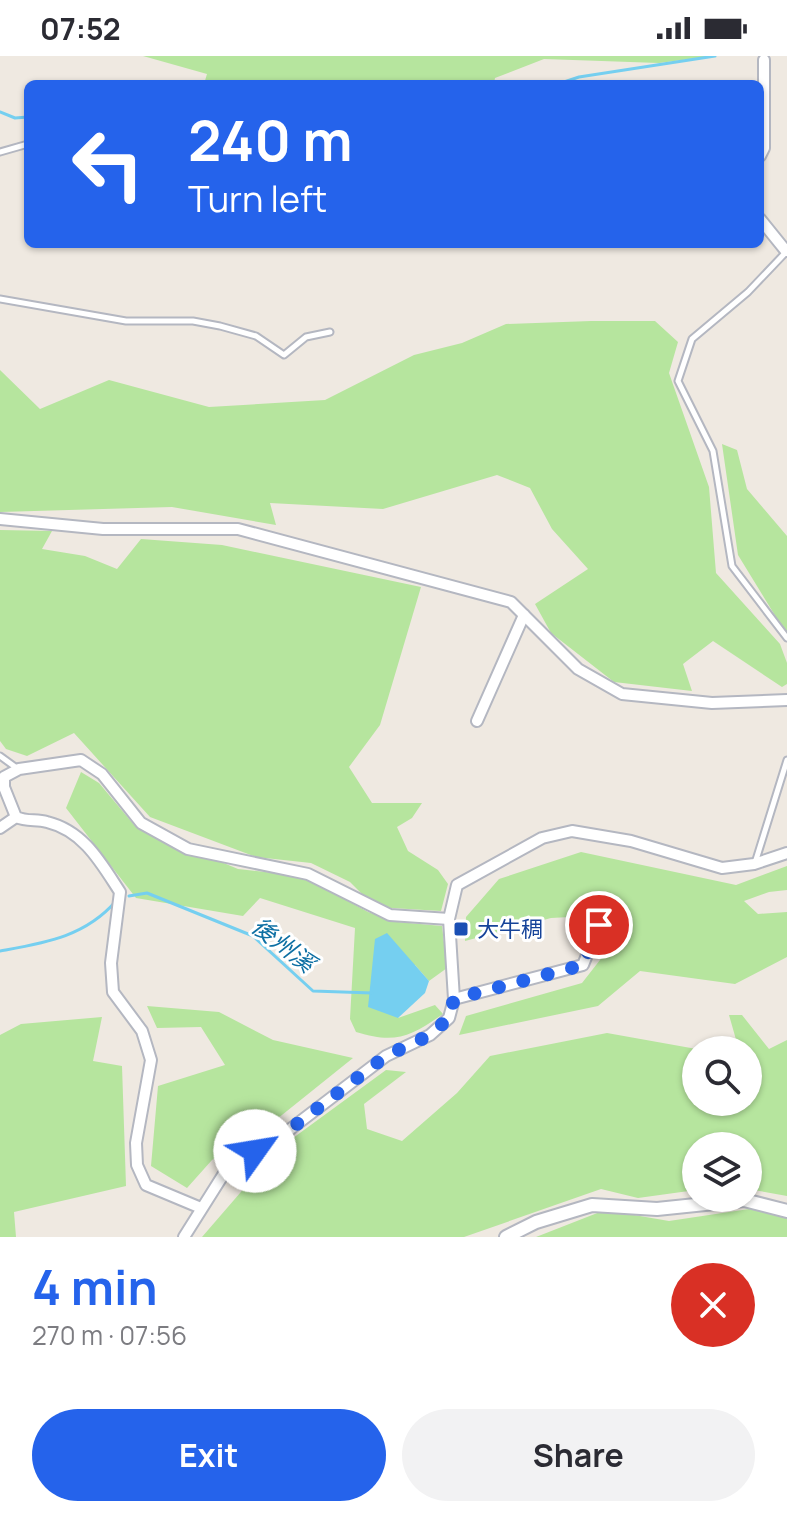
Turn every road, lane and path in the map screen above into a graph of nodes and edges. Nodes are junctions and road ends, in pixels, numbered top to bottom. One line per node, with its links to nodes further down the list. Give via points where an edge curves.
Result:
1 (764, 60): 3 (street)
2 (764, 80): 5 (street)
3 (764, 80)
4 (24, 145): 6 (lane)
5 (764, 148)
6 (0, 152)
7 (764, 224): 8 (street)
8 (787, 251): 13 (lane, via 692,339 678,381 713,451 732,566)
9 (0, 299): 10 (lane, via 126,321 220,326 256,336 284,355 306,337)
10 (330, 332)
11 (0, 519): 12 (street, via 103,529 238,529 469,588 511,602)
12 (524, 615): 14 (street, via 578,669 622,694 712,703); 15 (street)
13 (787, 638)
14 (787, 700)
15 (477, 721)
16 (0, 756): 18 (lane)
17 (787, 760): 22 (lane)
18 (19, 769): 19 (street, via 4,777); 23 (street, via 81,760 102,774 141,823 188,849 308,874 390,915)
19 (16, 817): 20 (street); 26 (street, via 47,821 89,845 120,892 111,963 113,992 142,1031 151,1060 137,1165 146,1185)
20 (0, 828)
21 (787, 853): 22 (street)
22 (754, 864): 23 (street, via 722,868 631,841 572,831 542,838 457,885)
23 (449, 919): 25 (street)
24 (599, 925): 25 (street, via 583,965)
25 (454, 999): 26 (street, via 449,1018 430,1035 386,1056 280,1137 230,1164)
26 (201, 1208): 28 (street)
27 (787, 1211): 29 (street, via 744,1200 657,1209 592,1205)
28 (184, 1237)
29 (506, 1237)

